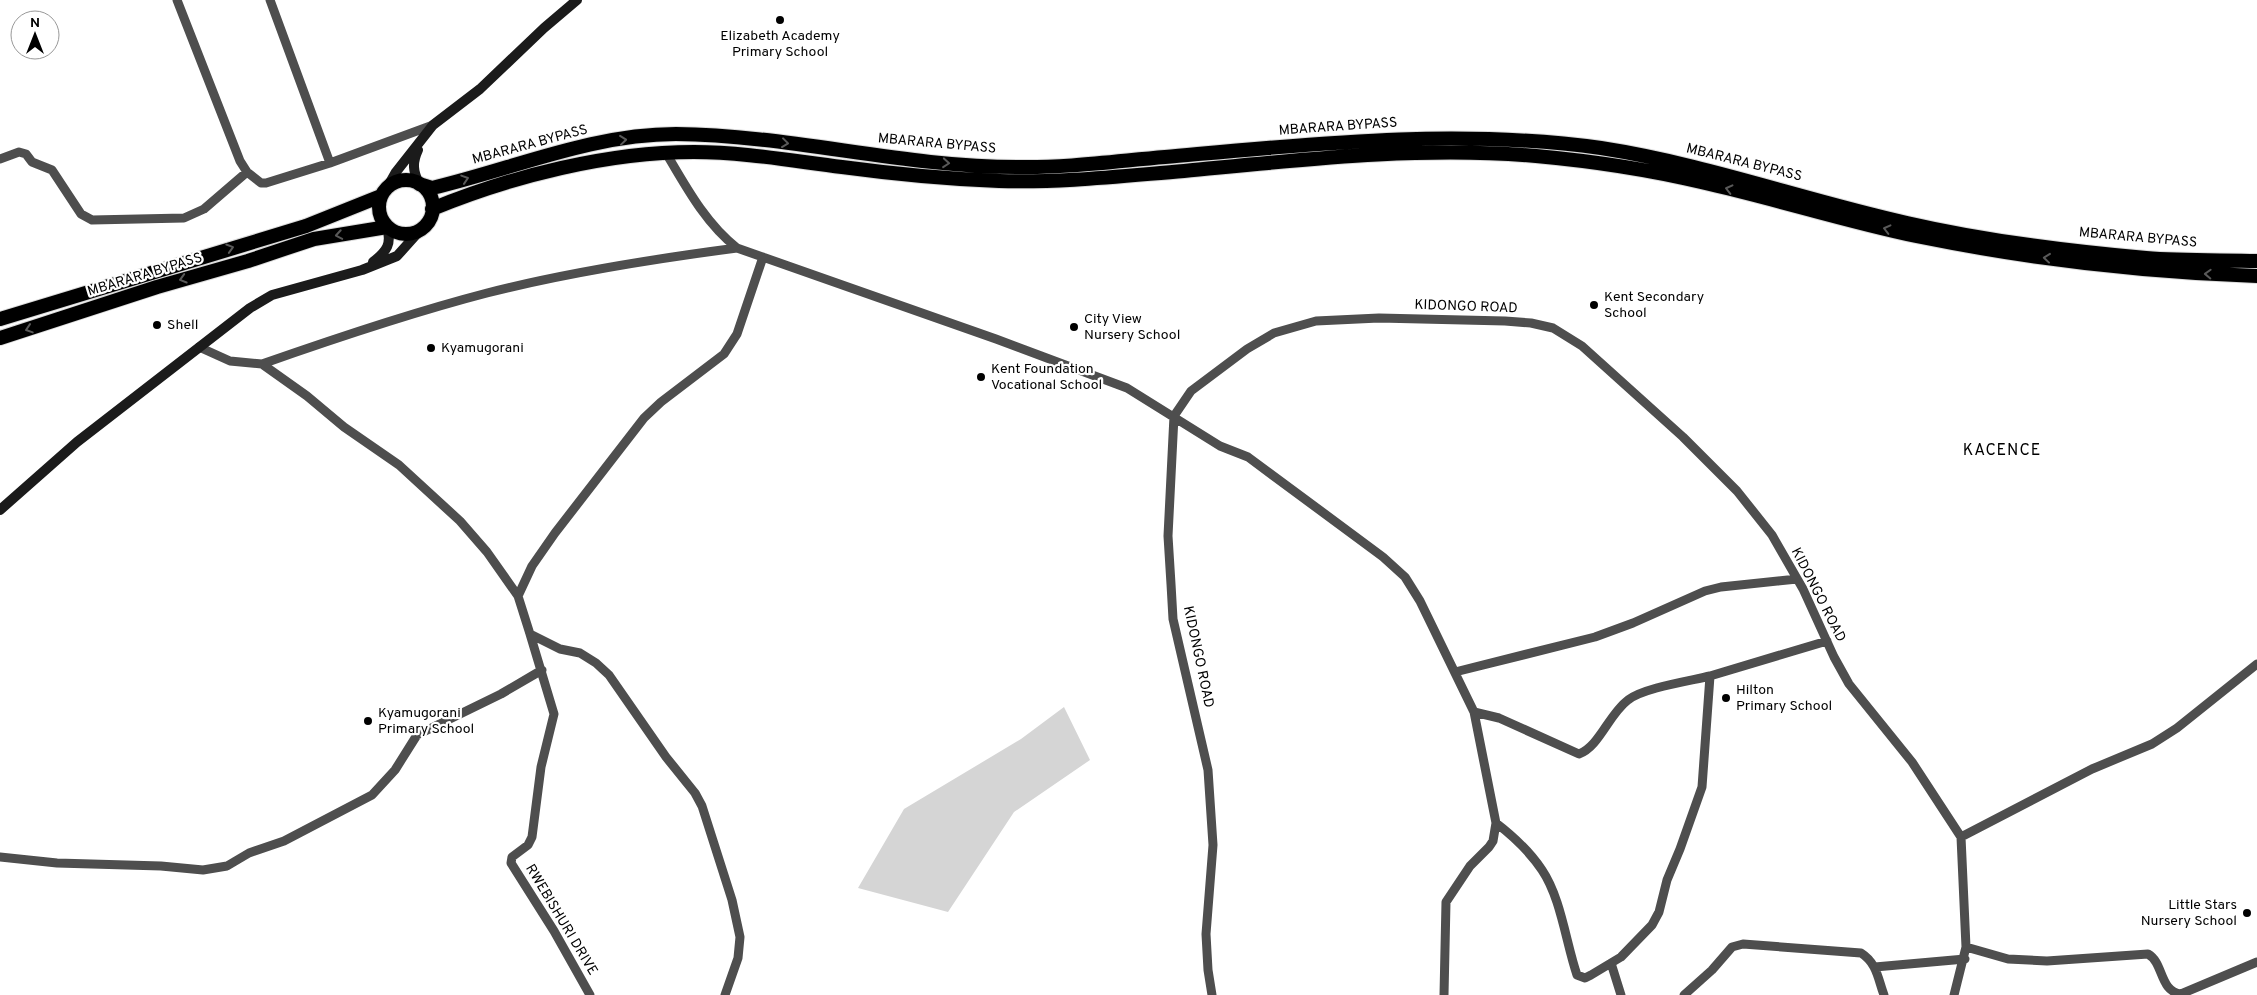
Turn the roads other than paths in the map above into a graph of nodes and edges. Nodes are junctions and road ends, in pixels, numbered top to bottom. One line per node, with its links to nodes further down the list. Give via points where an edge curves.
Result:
1 (177, 0): 9 (street)
2 (270, 0): 8 (street)
3 (577, 0): 4 (main road, via 480,89)
4 (433, 125): 5 (main road); 8 (street)
5 (422, 140): 10 (main road, via 413,162); 11 (main road)
6 (666, 153): 12 (highway, MBARARA BYPASS, via 613,159 531,176); 15 (street, via 705,215); 19 (highway, MBARARA BYPASS, one-way to 6, via 2177,273 2022,256 1913,236 1701,182 1619,165 1534,156 1424,154 1330,157 1117,177 1025,182 946,179 763,157)
7 (0, 159): 9 (street, via 19,152 26,154 32,162 52,170 81,214 92,220 184,218 195,214)
8 (330, 163): 9 (street, via 266,183 261,183)
9 (247, 172)
10 (419, 184): 11 (highway, via 399,181); 12 (highway, via 431,199); 17 (highway, MBARARA BYPASS, one-way to 17, via 432,188 563,150 606,141 671,134 760,140 908,159 1018,168 1410,138 1526,140 1602,149 1714,171 1908,223 2023,243 2148,258)
11 (384, 192): 13 (highway, via 379,209); 20 (highway, MBARARA BYPASS, one-way to 11, via 306,226)
12 (432, 209): 14 (highway)
13 (388, 227): 14 (highway, via 405,234); 18 (main road, via 391,238 386,252); 21 (highway, MBARARA BYPASS, one-way to 21, via 314,239)
14 (423, 227): 18 (main road, via 398,256)
15 (737, 248): 16 (street); 23 (street, via 574,274 487,293)
16 (763, 257): 24 (street, via 1127,388); 27 (street, via 731,346 644,418 555,533 532,566)
17 (2257, 262)
18 (362, 270): 22 (main road, via 272,295)
19 (2257, 276)
20 (0, 319)
21 (0, 338)
22 (198, 346): 23 (street, via 230,361); 25 (main road, via 77,442)
23 (262, 364): 27 (street, RWEBISHURI DRIVE, via 399,465 460,521)
24 (1174, 416): 26 (street, KIDONGO ROAD, via 1191,391 1219,369 1274,333 1294,326 1316,321 1379,318 1505,321 1553,328 1582,346 1683,437 1737,492 1772,535); 32 (street, via 1220,446 1248,458 1383,557 1405,577); 45 (street, KIDONGO ROAD, via 1168,536 1173,619 1208,770 1213,845 1206,934)
25 (0, 510)
26 (1797, 579): 29 (street, KIDONGO ROAD); 32 (street, via 1705,591 1634,623 1595,636)
27 (518, 596): 28 (street, RWEBISHURI DRIVE)
28 (530, 634): 31 (street, RWEBISHURI DRIVE); 44 (street, via 560,649 580,653 609,675 695,793 702,806 738,923 738,958)
29 (1826, 641): 33 (street); 36 (street, KIDONGO ROAD, via 1849,684 1912,762)
30 (2257, 664): 36 (street, via 2178,728 2152,744 2092,769)
31 (542, 670): 37 (street, via 417,735 395,770 372,795 284,841 249,853 227,866 203,870); 43 (street, RWEBISHURI DRIVE, via 553,707 552,725 541,767 532,836 528,846 512,857 511,863)
32 (1455, 672): 34 (street)
33 (1710, 676): 34 (street, via 1629,698 1614,712 1589,748 1579,754 1499,718); 41 (street, via 1703,777 1696,808 1652,925)
34 (1474, 712): 35 (street)
35 (1496, 823): 41 (street, via 1543,871 1556,901 1577,975 1585,978); 46 (street, via 1489,847 1470,866 1446,902)
36 (1961, 837): 38 (street)
37 (0, 857)
38 (1966, 948): 39 (street); 40 (street, via 2008,958 2047,962 2148,954 2154,957 2168,988 2181,994)
39 (1965, 959): 42 (street); 50 (street)
40 (2257, 962)
41 (1611, 963): 47 (street)
42 (1875, 967): 48 (street, via 1861,953 1737,945); 49 (street)
43 (590, 995)
44 (725, 995)
45 (1212, 995)
46 (1444, 995)
47 (1621, 995)
48 (1684, 995)
49 (1884, 995)
50 (1954, 995)

